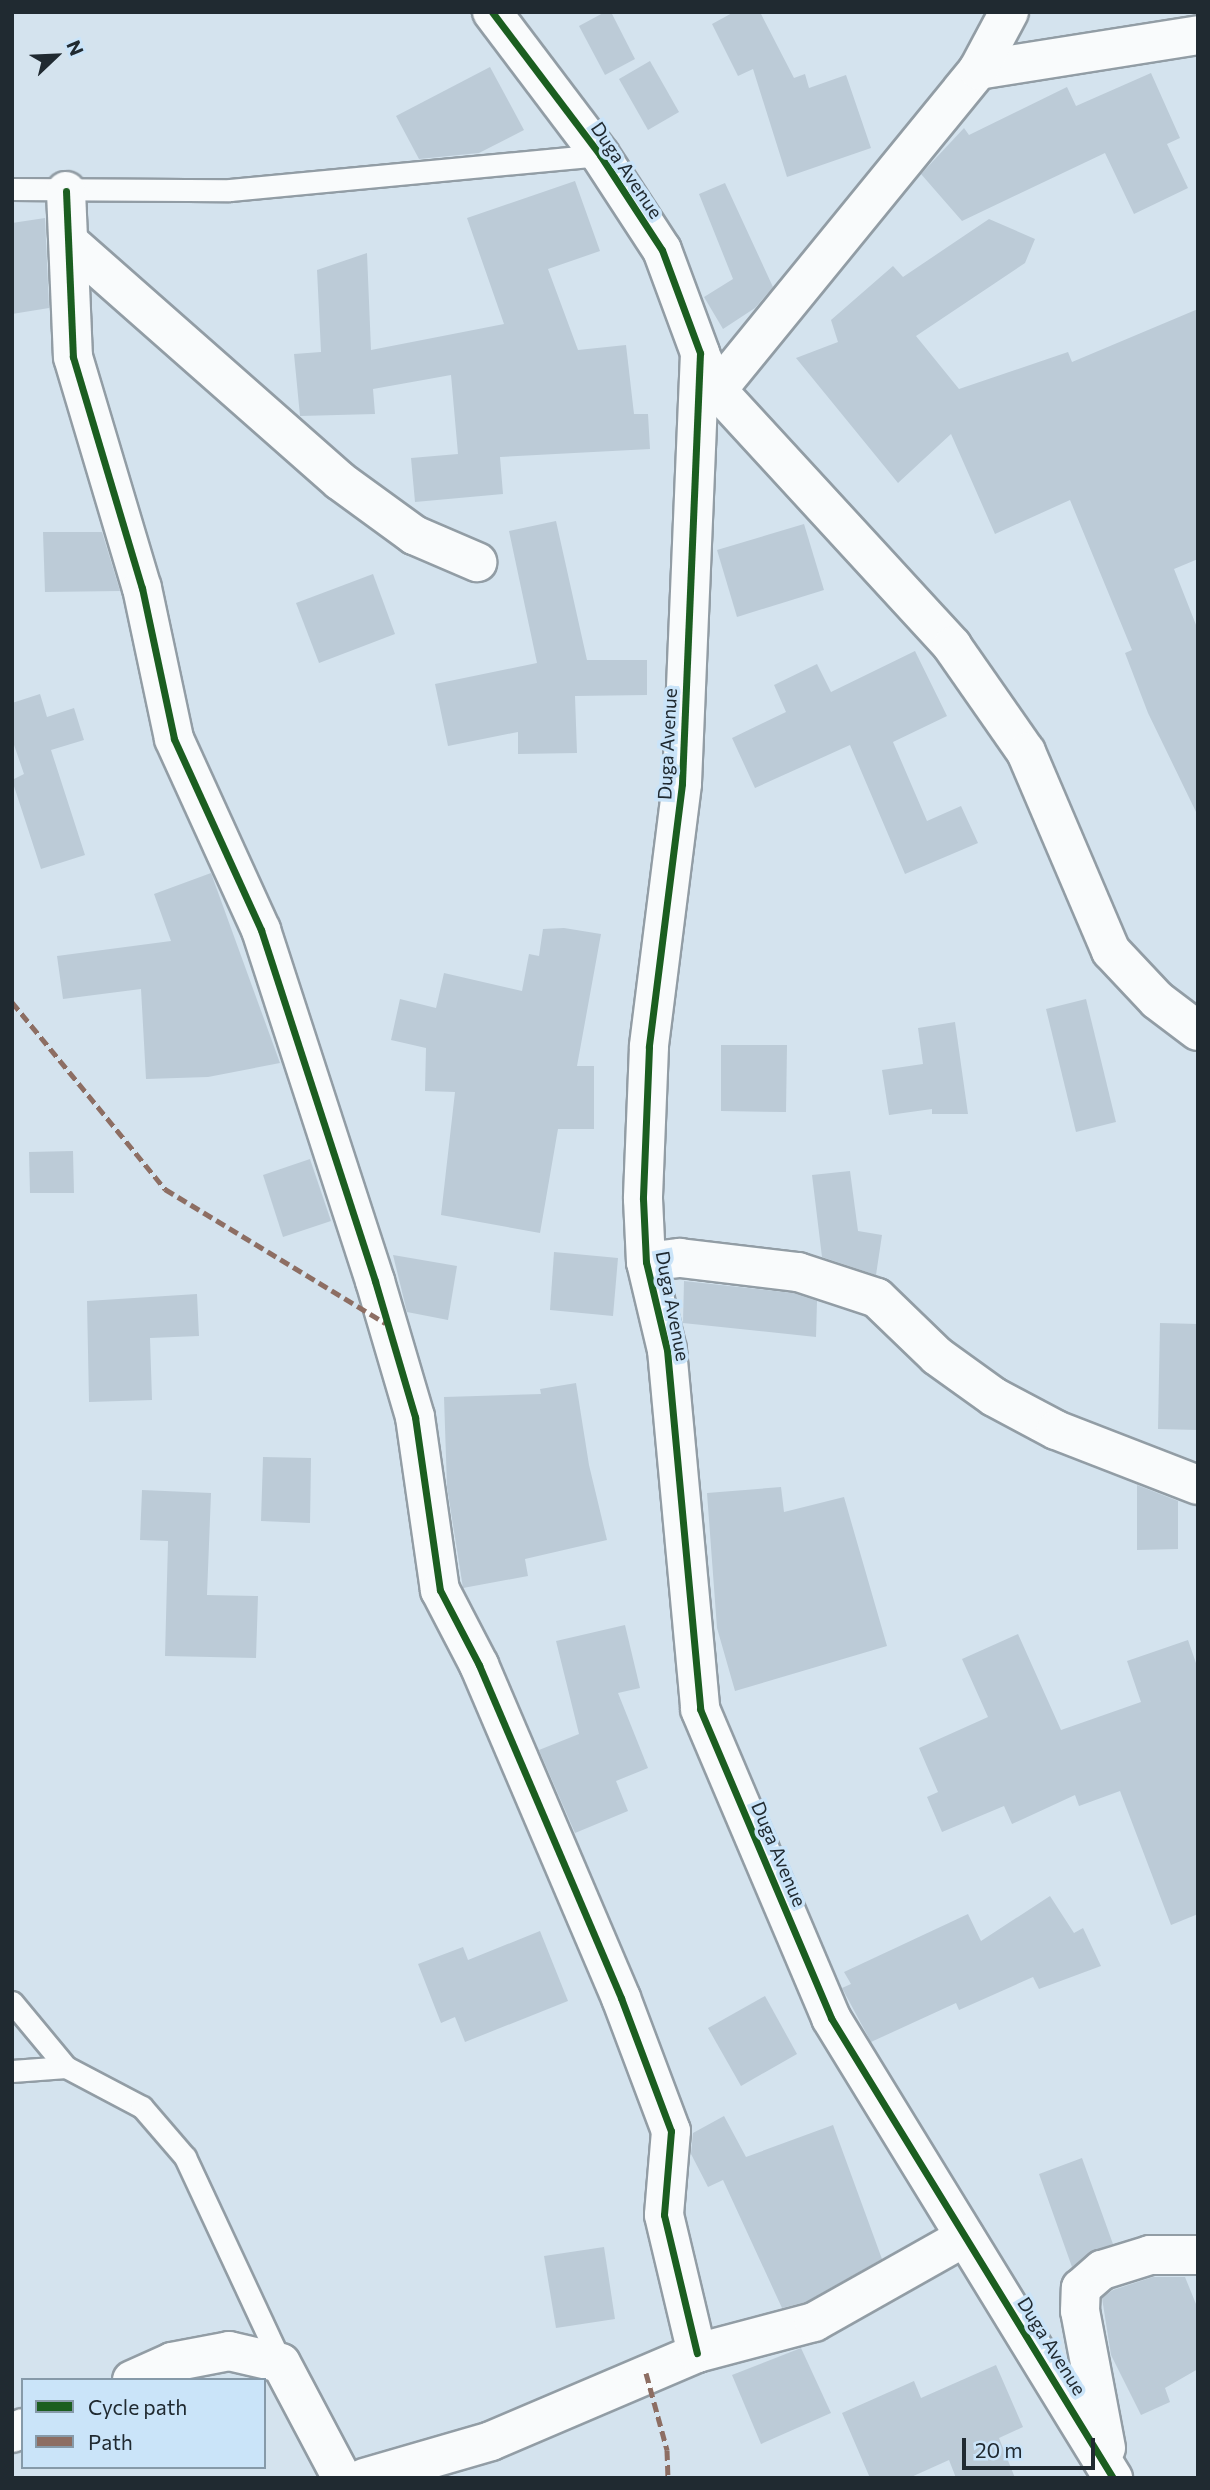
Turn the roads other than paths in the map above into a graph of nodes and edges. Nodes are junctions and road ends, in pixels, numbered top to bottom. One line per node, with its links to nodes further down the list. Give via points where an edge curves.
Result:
1 (492, 12): 5 (street, Duga Avenue)
2 (1009, 12): 4 (street)
3 (1198, 35): 4 (street)
4 (978, 70): 10 (street)
5 (600, 155): 7 (lane, via 230,190); 9 (street, Duga Avenue, via 662,250)
6 (12, 189): 7 (lane)
7 (66, 191): 8 (street)
8 (69, 242): 11 (street, via 340,481 414,535); 20 (street, via 73,357 142,588 174,739 261,930 375,1281 415,1417 440,1590 490,1690 621,1998 671,2131 664,2215)
9 (700, 354): 10 (street); 13 (street, Duga Avenue, via 682,784 649,1046)
10 (717, 390): 12 (street, via 952,646 1026,752 1111,951 1157,1000)
11 (477, 562)
12 (1198, 1031)
13 (646, 1262): 14 (street, via 680,1258 798,1272 877,1298 937,1356 994,1397 1079,1440); 18 (street, Duga Avenue, via 667,1350 700,1709 831,2018)
14 (1198, 1485)
15 (12, 2002): 16 (lane)
16 (66, 2067): 17 (lane); 21 (lane, via 142,2107 185,2157)
17 (12, 2071)
18 (965, 2237): 20 (street, via 814,2322); 23 (street, Duga Avenue)
19 (1198, 2255): 23 (street, via 1150,2255 1090,2275 1081,2288 1080,2311)
20 (697, 2353): 25 (street, via 491,2441)
21 (281, 2363): 22 (street, via 229,2351 172,2362); 24 (street)
22 (136, 2378)
23 (1112, 2474)
24 (342, 2478)
25 (364, 2478)

